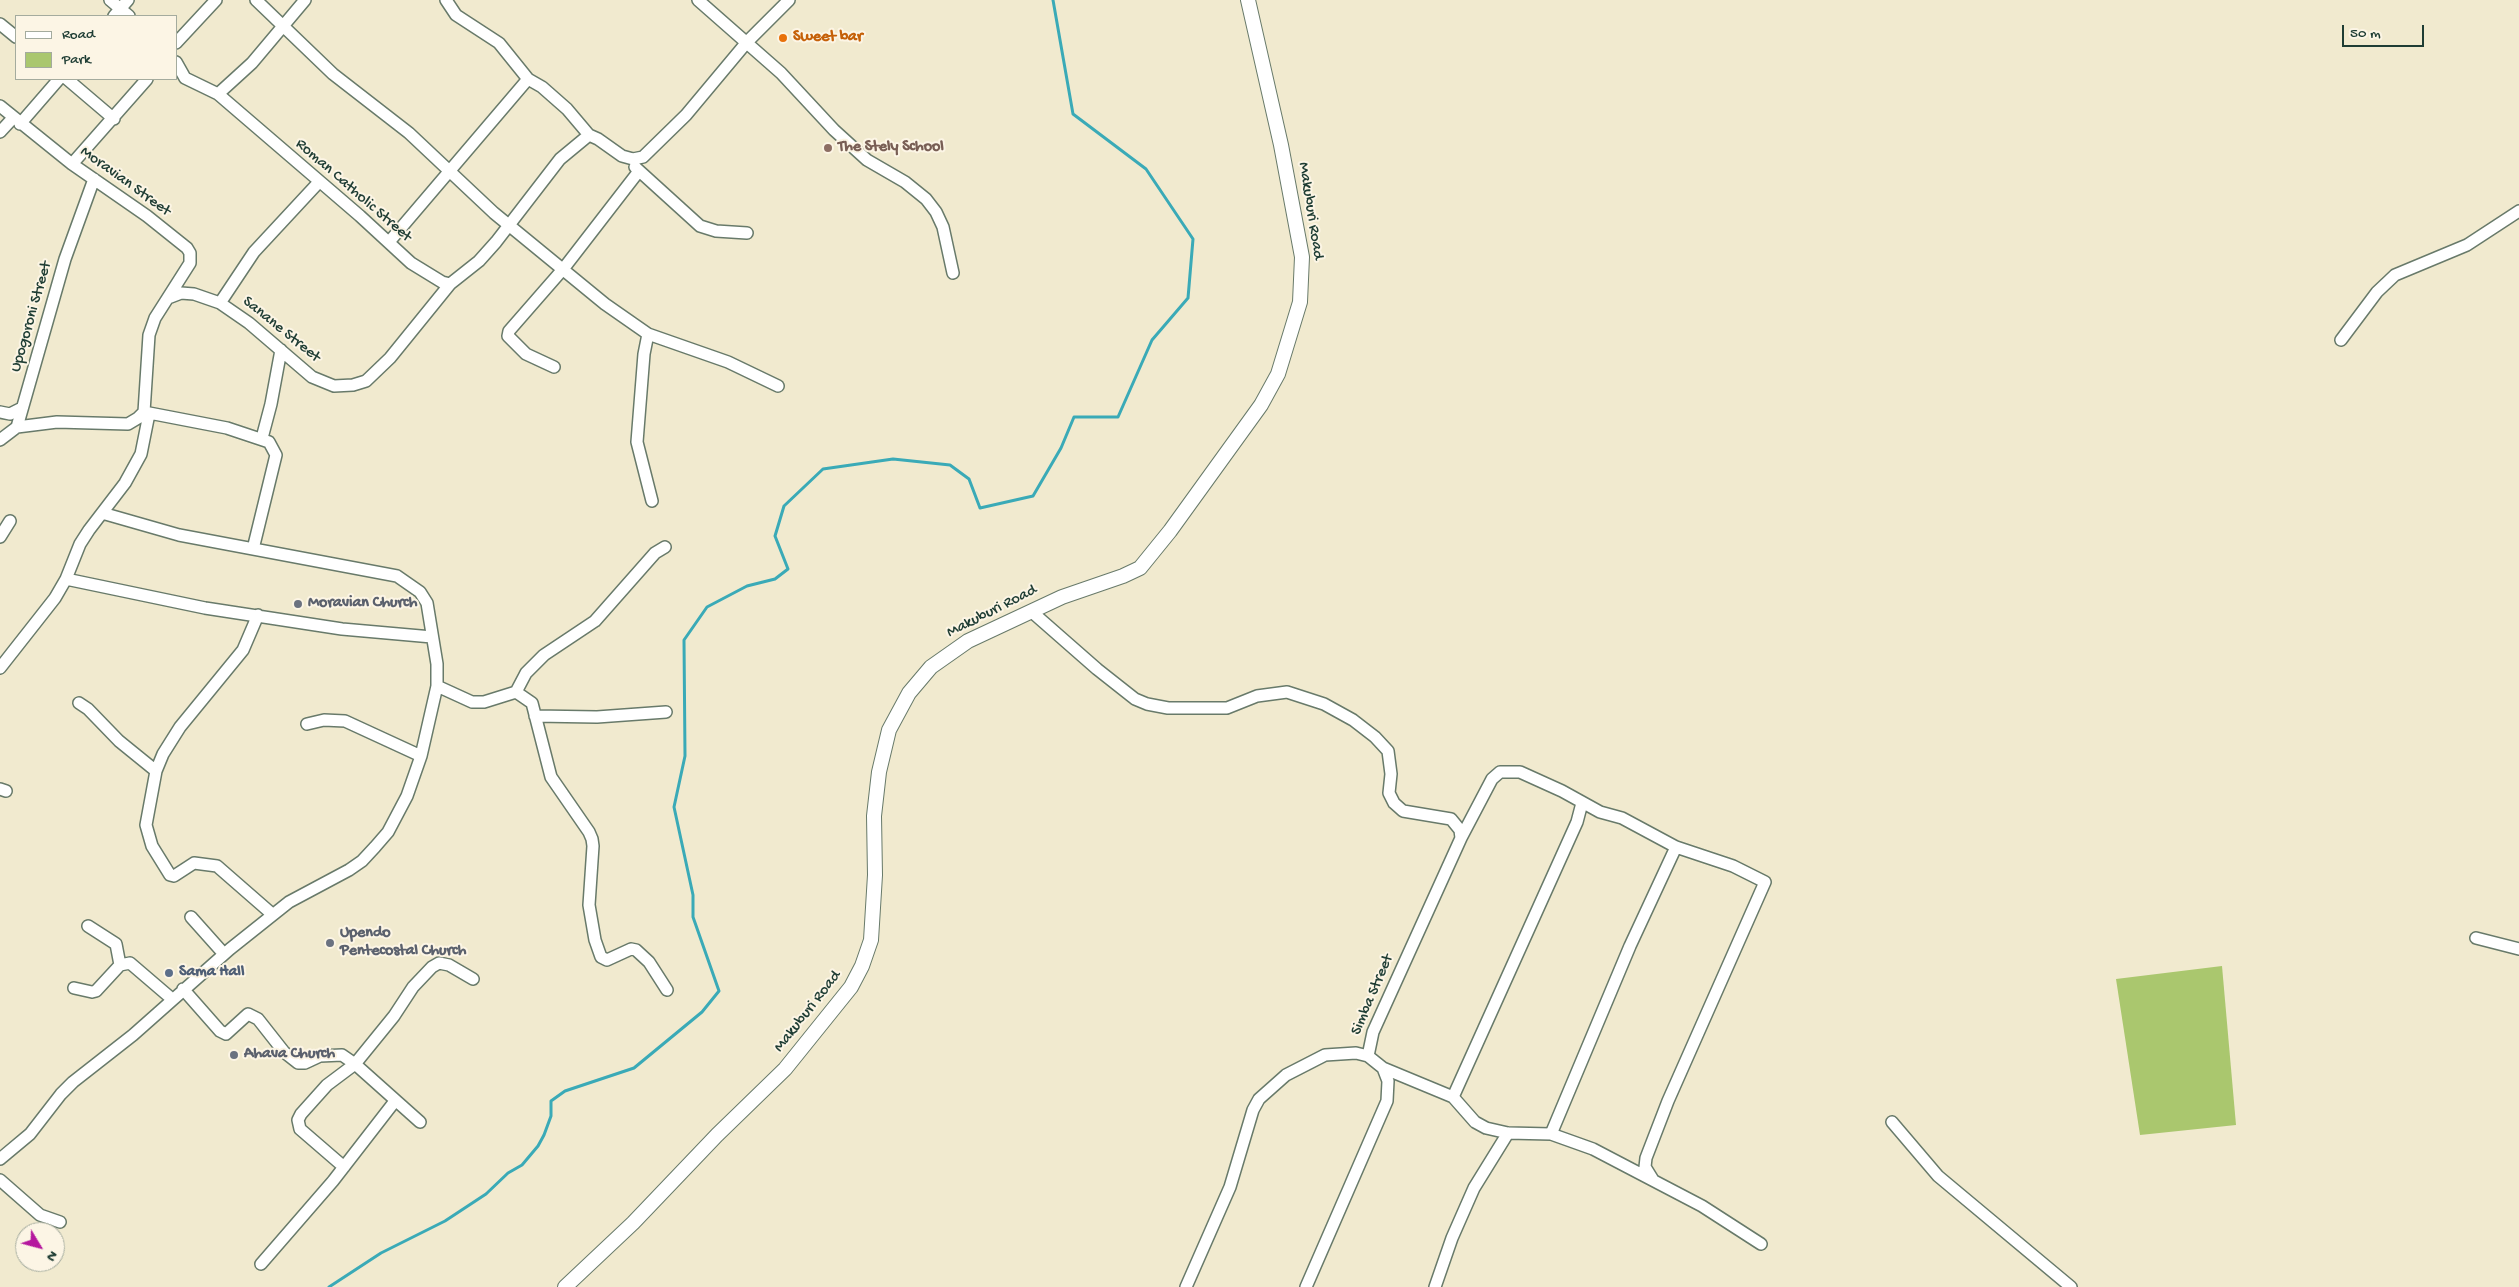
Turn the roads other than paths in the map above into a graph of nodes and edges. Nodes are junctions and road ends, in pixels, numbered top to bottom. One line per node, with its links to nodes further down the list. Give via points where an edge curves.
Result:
1 (110, 0): 9 (street)
2 (216, 0): 13 (street)
3 (256, 0): 11 (street)
4 (305, 0): 11 (street)
5 (446, 0): 16 (street, via 461,18 499,43)
6 (698, 0): 14 (street)
7 (789, 0): 14 (street)
8 (1248, 0): 59 (street, Makuburi Road, via 1281,144 1302,257 1300,302 1281,366 1261,405 1140,568 1062,597)
9 (123, 10)
10 (0, 24): 12 (street)
11 (284, 26): 20 (street, via 252,63); 29 (street, via 333,74 409,133)
12 (15, 36)
13 (178, 41)
14 (747, 42): 26 (street, via 686,115 644,157); 37 (street, via 867,160 905,182 926,199 943,227)
15 (178, 66): 20 (street, Roman Catholic Street, via 184,78)
16 (528, 78): 25 (street, via 566,109); 29 (street)
17 (57, 80): 23 (street)
18 (68, 80): 22 (street)
19 (146, 80): 22 (street)
20 (218, 94): 31 (street, Roman Catholic Street)
21 (0, 106): 23 (street, Moravian Street)
22 (114, 119): 27 (street)
23 (17, 121): 24 (street); 27 (street, Moravian Street)
24 (0, 132)
25 (589, 136): 26 (street); 33 (street, via 560,159)
26 (622, 156): 28 (street)
27 (72, 164): 30 (street, Moravian Street)
28 (639, 171): 34 (street, via 700,226 716,231); 36 (street)
29 (450, 172): 33 (street); 35 (street)
30 (94, 179): 39 (street, Moravian Street, via 187,248 190,263); 46 (street, Upogoroni Street, via 65,259)
31 (319, 182): 35 (street, Roman Catholic Street); 40 (street, via 254,252)
32 (2519, 211): 42 (street, via 2467,245 2395,275 2377,292)
33 (508, 224): 36 (street); 38 (street, via 479,261)
34 (747, 233)
35 (389, 242): 38 (street, Roman Catholic Street, via 411,263)
36 (564, 268): 41 (street, via 584,288); 44 (street, via 508,333 526,354)
37 (954, 273)
38 (450, 284): 43 (street, Sanane Street, via 390,358 366,381 334,386 312,377)
39 (168, 298): 40 (street, Sanane Street, via 181,293 194,294); 48 (street, via 149,335)
40 (220, 303): 43 (street, Sanane Street)
41 (648, 334): 45 (street, via 728,362); 52 (street, via 637,442)
42 (2342, 340)
43 (281, 350): 50 (street)
44 (554, 367)
45 (778, 386)
46 (22, 408): 47 (street, via 10,414); 49 (street, Upogoroni Street)
47 (0, 412)
48 (146, 413): 49 (street, via 128,424 56,422); 50 (street); 53 (street, via 141,454 125,483)
49 (17, 427): 51 (street)
50 (262, 438): 57 (street, via 269,442 276,455)
51 (0, 440)
52 (652, 501)
53 (102, 513): 57 (street, via 179,535); 58 (street, via 80,544)
54 (10, 521): 55 (street)
55 (0, 537)
56 (665, 547): 64 (street, via 654,552 595,621 544,655 526,673)
57 (253, 549): 61 (street, via 397,576 420,592 427,603)
58 (66, 579): 60 (street, via 179,603); 62 (street)
59 (1032, 612): 72 (street, via 1135,699 1156,706 1227,708 1262,695 1287,692 1338,712 1375,737 1388,751 1389,792 1394,803 1403,811 1451,820); 102 (street, Makuburi Road, via 968,640 931,667 909,693 889,730 879,772 874,816 871,940 851,987 785,1069)
60 (258, 615): 61 (street, via 342,629); 70 (street, via 243,650 180,727)
61 (432, 638): 63 (street)
62 (0, 668)
63 (437, 686): 64 (street, via 472,702 484,702); 69 (street)
64 (516, 692): 67 (street, via 532,703)
65 (79, 702): 70 (street)
66 (666, 712): 67 (street, via 597,717)
67 (536, 716): 84 (street, via 551,777 592,839 589,905 594,940 601,958 607,960 630,949 636,950 649,962)
68 (307, 724): 69 (street, via 324,720 345,721)
69 (421, 756): 74 (street, via 400,811 376,848 349,870)
70 (156, 771): 74 (street, via 147,833 170,875 174,876 194,863 217,866)
71 (1582, 803): 72 (street, Simba Street, via 1520,772 1500,772 1492,779); 73 (street, via 1622,818); 89 (street, via 1569,840)
72 (1462, 838): 86 (street, Simba Street, via 1373,1032)
73 (1676, 847): 94 (street, via 1630,946); 98 (street, via 1733,866 1765,882 1668,1100 1646,1158 1647,1174)
74 (272, 914): 79 (street)
75 (191, 917): 79 (street)
76 (88, 926): 80 (street, via 116,944)
77 (2476, 938): 78 (street)
78 (2519, 949)
79 (224, 954): 83 (street)
80 (120, 964): 82 (street, via 96,991); 85 (street, via 130,963)
81 (473, 979): 87 (street, via 449,965 439,963 432,967 413,986 394,1016)
82 (74, 988)
83 (183, 989): 85 (street); 87 (street, via 226,1034 244,1016 252,1014 284,1052 298,1063 334,1054 342,1055)
84 (667, 990)
85 (172, 999): 95 (street, via 133,1035 73,1082 30,1134)
86 (1368, 1056): 88 (street, Simba Street); 103 (street, via 1356,1053 1325,1055 1286,1075 1259,1098 1230,1187)
87 (355, 1064): 90 (street); 96 (street, via 327,1085 298,1120 300,1128)
88 (1383, 1068): 89 (street, Simba Street); 104 (street, via 1390,1090 1388,1102)
89 (1453, 1097): 93 (street, Simba Street, via 1475,1122)
90 (395, 1101): 91 (street); 96 (street)
91 (420, 1122)
92 (1892, 1122): 106 (street, via 1938,1176)
93 (1508, 1133): 94 (street, Simba Street); 105 (street, via 1474,1188)
94 (1551, 1134): 98 (street, Simba Street, via 1593,1150)
95 (0, 1159)
96 (344, 1167): 101 (street)
97 (0, 1180): 99 (street, via 40,1215)
98 (1654, 1182): 100 (street, Simba Street, via 1702,1206)
99 (60, 1222)
100 (1761, 1244)
101 (261, 1264)
102 (565, 1287)
103 (1186, 1287)
104 (1306, 1287)
105 (1435, 1287)
106 (2071, 1287)

